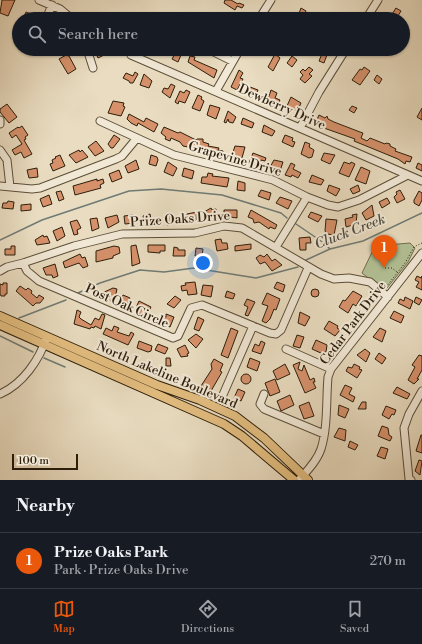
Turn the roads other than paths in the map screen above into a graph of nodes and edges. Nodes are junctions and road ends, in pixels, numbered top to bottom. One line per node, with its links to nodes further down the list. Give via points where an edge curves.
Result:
1 (39, 0): 4 (street)
2 (271, 0): 7 (street)
3 (378, 0): 8 (street)
4 (52, 6): 5 (street); 6 (street)
5 (49, 12)
6 (65, 12)
7 (263, 12)
8 (370, 12)
9 (89, 56): 15 (street)
10 (133, 56): 16 (street, Dewberry Drive)
11 (222, 56): 14 (street)
12 (235, 56): 14 (street)
13 (341, 56): 20 (street, via 318,92)
14 (232, 61): 16 (street)
15 (93, 68)
16 (216, 91): 20 (street, Dewberry Drive)
17 (0, 120): 19 (street)
18 (100, 121): 21 (street, Grapevine Drive)
19 (0, 124)
20 (300, 128): 23 (street, Dewberry Drive)
21 (137, 138): 26 (street, via 122,156 116,159 40,188); 27 (street, Grapevine Drive, via 174,154 273,180)
22 (0, 150): 26 (street, via 7,160)
23 (406, 176): 24 (street, Dewberry Drive); 27 (street, Grapevine Drive, via 359,200 338,207)
24 (422, 182)
25 (0, 186): 26 (street)
26 (10, 187)
27 (307, 198): 28 (street)
28 (276, 247): 31 (street, Prize Oaks Drive, via 242,228 224,226 195,233 122,234); 33 (street, Prize Oaks Drive)
29 (422, 253): 35 (street, Cedar Park Drive)
30 (0, 262): 32 (street)
31 (23, 263): 32 (street, Prize Oaks Drive); 38 (street, Post Oak Circle, via 27,271 39,281 169,337 178,336 188,312 197,305)
32 (7, 266): 34 (street, Prize Oaks Drive)
33 (308, 268): 35 (street, Prize Oaks Drive, via 334,279 349,278 370,282); 38 (street, Post Oak Circle, via 281,330 276,334)
34 (0, 270)
35 (388, 297): 41 (street, Cedar Park Drive)
36 (0, 316): 39 (main road, North Lakeline Boulevard)
37 (0, 325): 39 (main road, North Lakeline Boulevard)
38 (253, 326): 47 (street)
39 (46, 341): 42 (main road, North Lakeline Boulevard); 43 (main road, North Lakeline Boulevard); 45 (street, via 21,380)
40 (286, 349): 41 (street)
41 (331, 369): 48 (street, Cedar Park Drive, via 328,377)
42 (126, 371): 43 (main road); 49 (main road, North Lakeline Boulevard, via 235,416 264,438)
43 (122, 379): 50 (main road, North Lakeline Boulevard, via 224,424)
44 (422, 391): 51 (street, via 404,428 408,479)
45 (0, 394)
46 (264, 394): 48 (street, via 260,404 264,409)
47 (222, 397)
48 (324, 434): 49 (street, Cedar Park Drive, via 317,458)
49 (304, 479)
50 (294, 480)
51 (411, 480)

